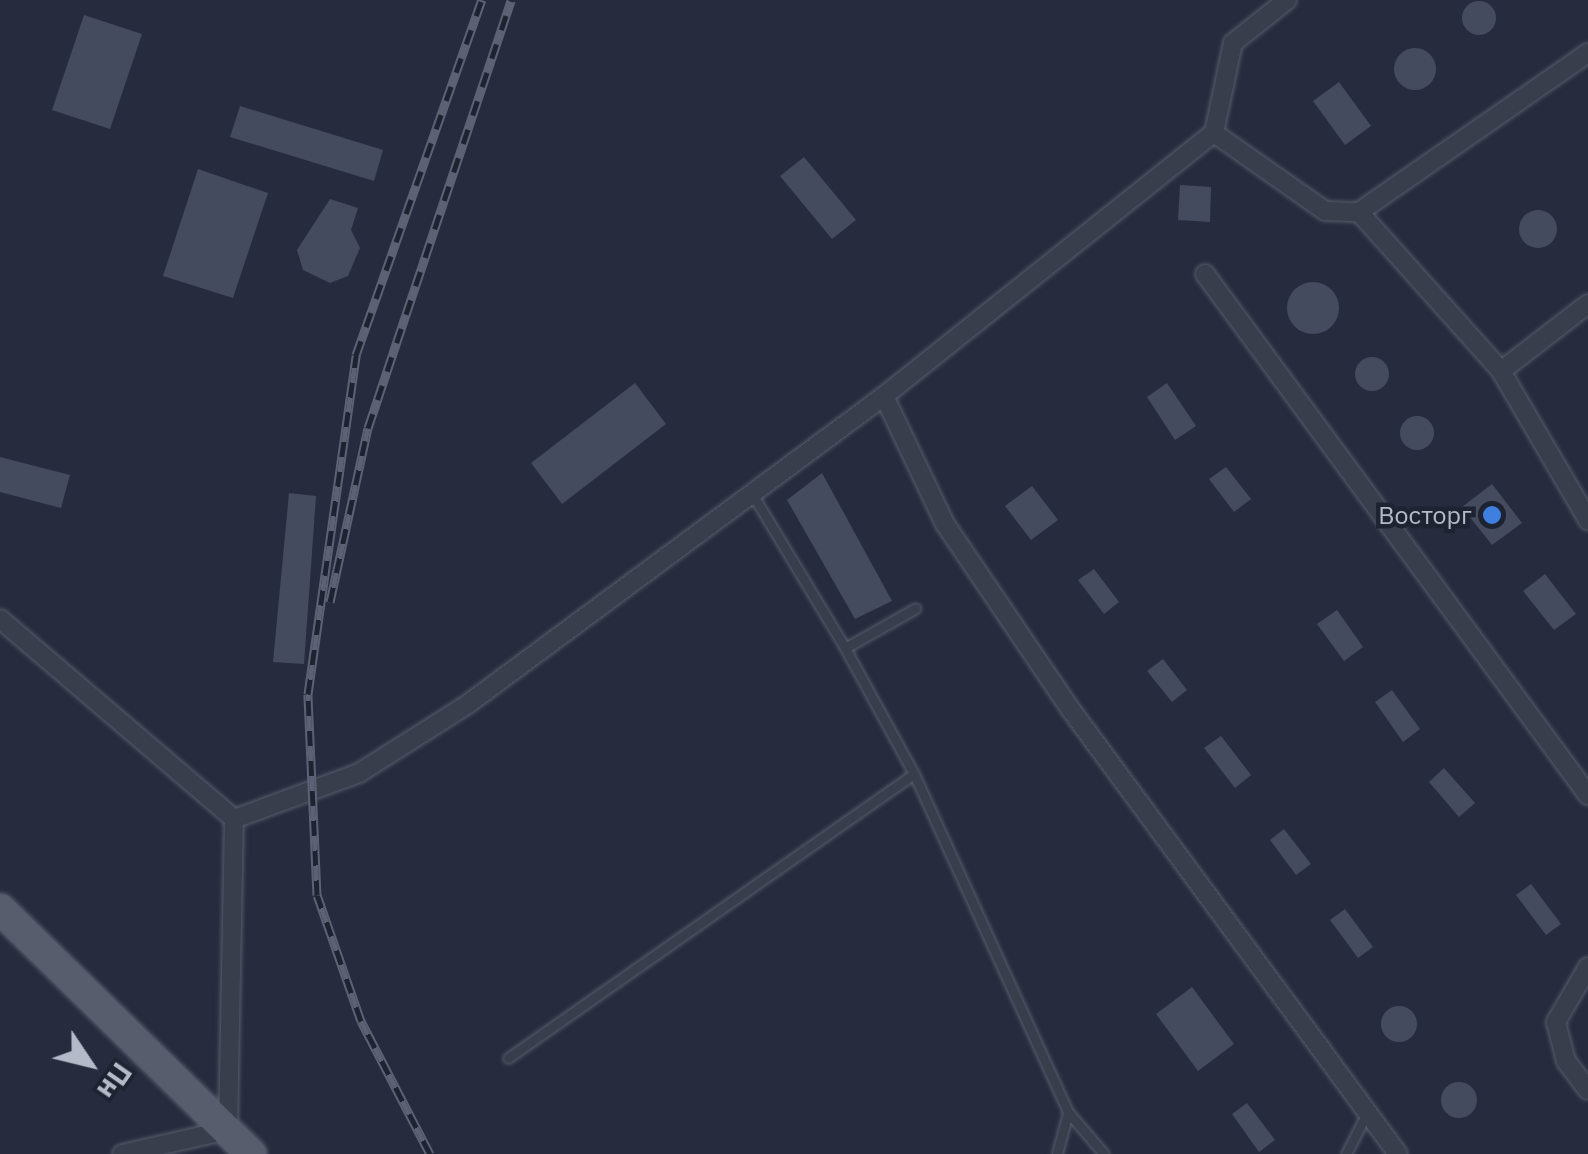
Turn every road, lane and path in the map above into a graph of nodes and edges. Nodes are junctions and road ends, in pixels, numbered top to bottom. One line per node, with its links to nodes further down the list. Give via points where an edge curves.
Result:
1 (1287, 0): 3 (street, via 1233,42)
2 (1588, 53): 4 (street)
3 (1214, 133): 4 (street, via 1326,211); 8 (street)
4 (1360, 212): 7 (street)
5 (1205, 274): 15 (street)
6 (1588, 304): 7 (street)
7 (1501, 372): 10 (street)
8 (884, 396): 9 (street); 22 (street, via 945,524)
9 (754, 497): 13 (lane); 16 (street, via 359,773)
10 (1588, 520)
11 (916, 608): 13 (lane)
12 (0, 618): 16 (street)
13 (845, 648): 14 (lane)
14 (914, 774): 19 (lane); 21 (lane)
15 (1588, 795)
16 (234, 819): 23 (street)
17 (0, 909): 23 (main road)
18 (1588, 967): 20 (street, via 1556,1022 1566,1061)
19 (508, 1058)
20 (1588, 1090)
21 (1068, 1112): 26 (lane); 27 (lane)
22 (1368, 1113): 28 (lane); 29 (street)
23 (228, 1130): 24 (street); 25 (main road)
24 (122, 1154)
25 (251, 1154)
26 (1056, 1154)
27 (1104, 1154)
28 (1346, 1154)
29 (1398, 1154)

